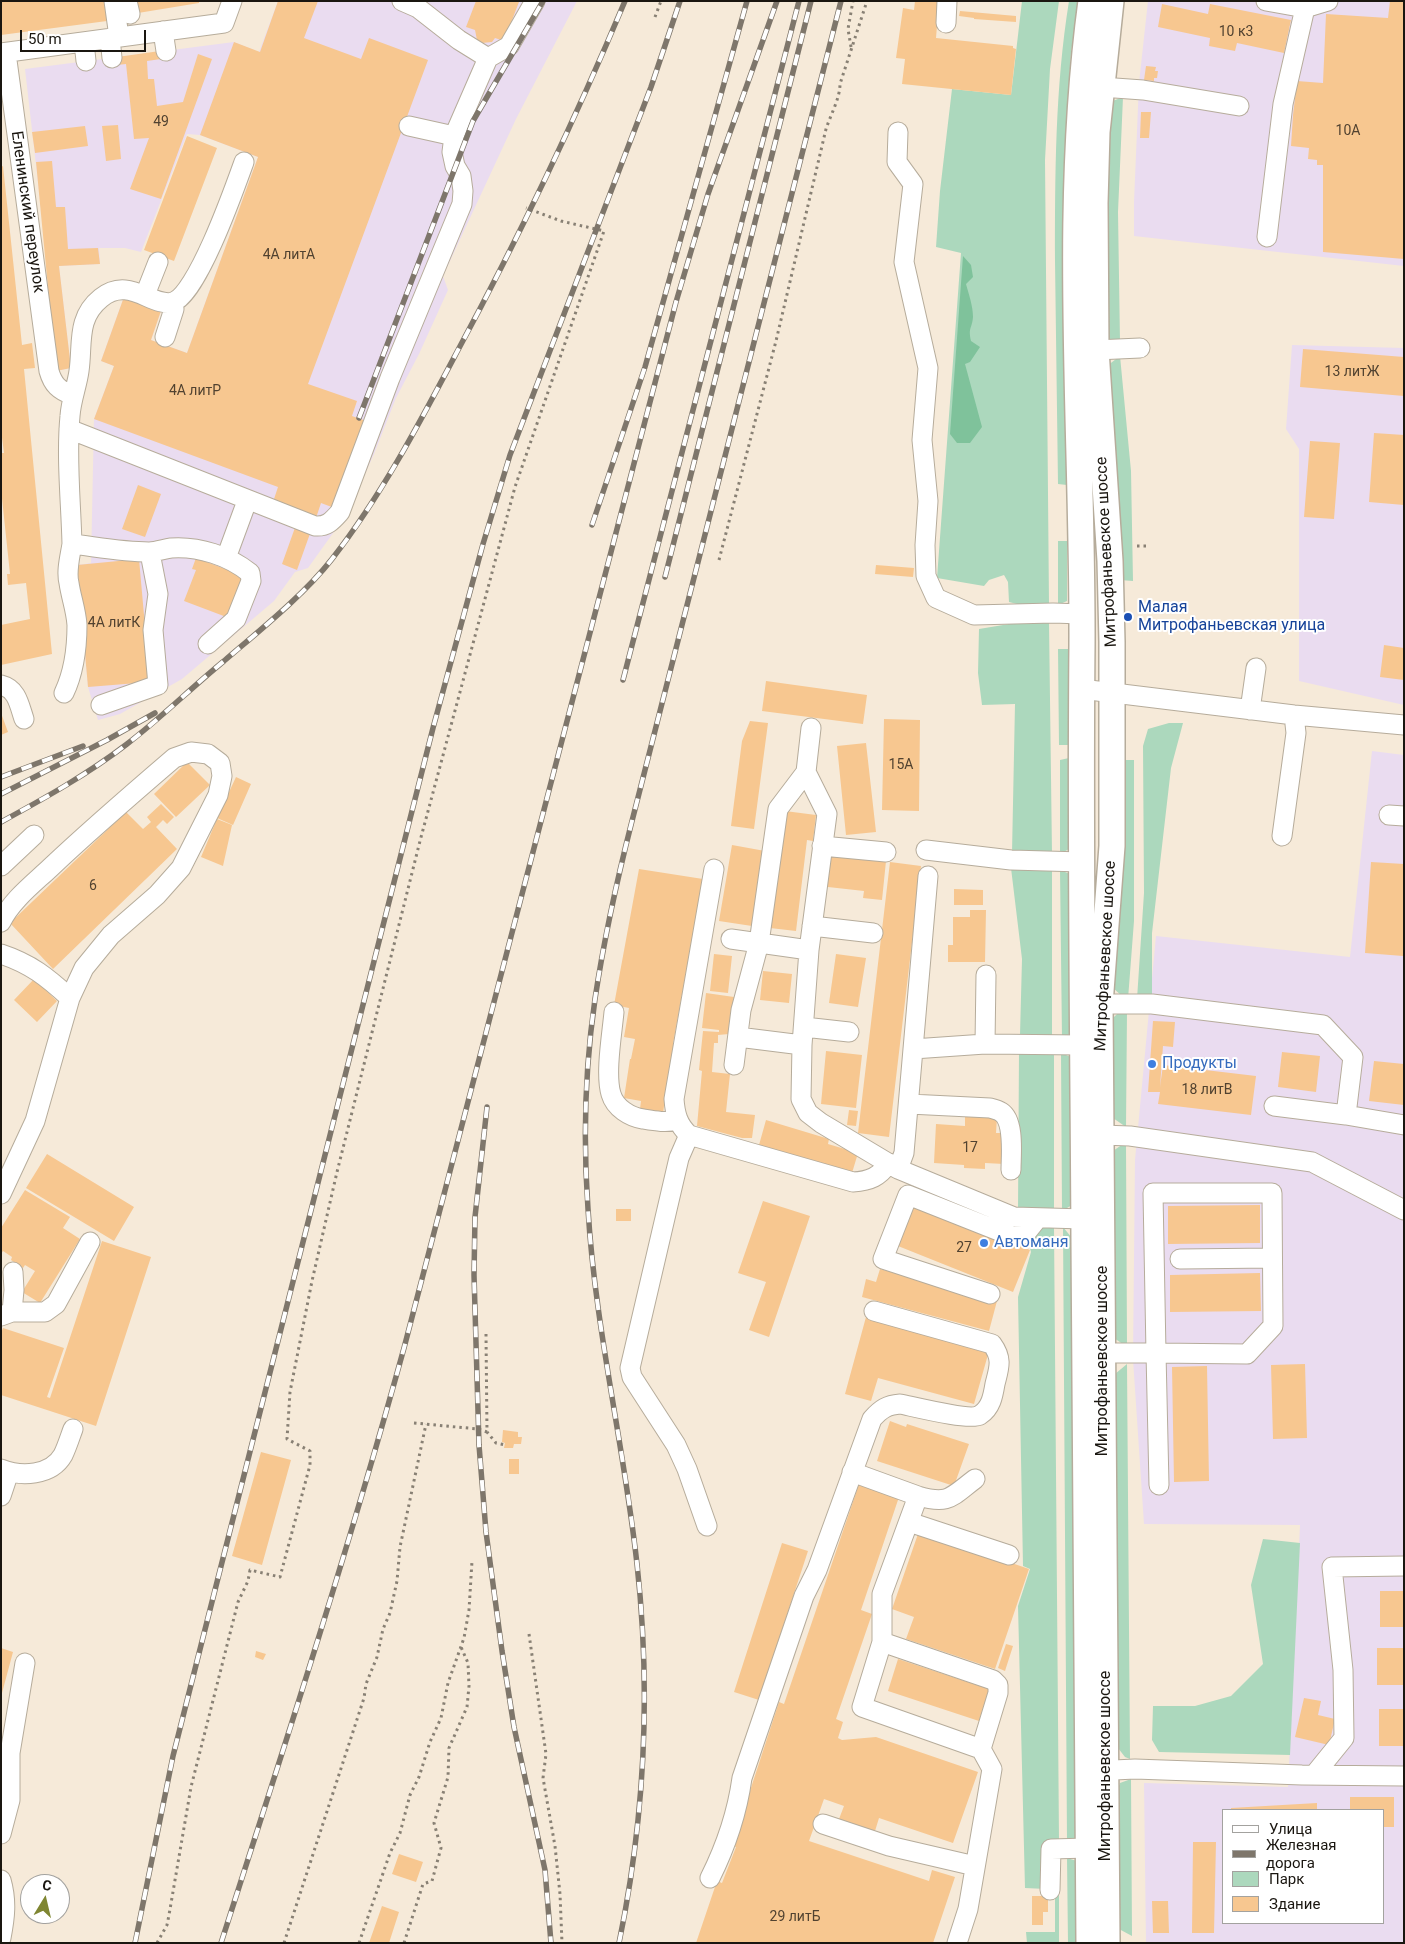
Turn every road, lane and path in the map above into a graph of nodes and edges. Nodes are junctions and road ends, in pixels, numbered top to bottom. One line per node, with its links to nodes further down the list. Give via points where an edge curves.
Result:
1 (114, 1): 17 (street)
2 (232, 1): 16 (street, via 224,23)
3 (402, 1): 23 (street, via 418,8 458,40)
4 (535, 1): 23 (street, via 509,46)
5 (661, 1): 14 (path)
6 (853, 1): 19 (path, via 848,29)
7 (867, 1): 19 (path)
8 (947, 1): 15 (street)
9 (1091, 1): 48 (main road, Митрофаньевское шоссе, via 1081,85 1076,186 1076,412)
10 (1111, 1): 25 (main road, Митрофаньевское шоссе)
11 (1266, 1): 13 (street)
12 (1328, 1): 13 (street)
13 (1305, 8): 32 (street, via 1283,104)
14 (655, 17)
15 (946, 23)
16 (163, 31): 17 (street); 20 (street)
17 (114, 38): 18 (street); 22 (street)
18 (84, 42): 21 (street); 24 (street)
19 (851, 47): 47 (path, via 840,94 826,129 776,341)
20 (166, 51)
21 (4, 53): 39 (street, Еленинский переулок, via 49,371 52,382)
22 (112, 58)
23 (488, 58): 29 (street)
24 (86, 61)
25 (1101, 87): 26 (street, via 1143,90); 38 (main road, Митрофаньевское шоссе, via 1095,203)
26 (1239, 106)
27 (409, 126): 29 (street)
28 (898, 132): 48 (street, via 897,162 913,184 904,262 928,368 922,440 928,501 924,545 926,576 936,598 974,615)
29 (454, 136): 41 (street, via 452,152 461,176 462,204 390,378 340,512 324,526 315,526)
30 (244, 162): 35 (street, via 215,239 193,280)
31 (526, 208): 144 (path, via 574,225 604,231 515,487 420,840 337,1172 290,1392 287,1439 310,1451 310,1465 280,1577 250,1570 238,1602 191,1787 170,1915)
32 (1267, 238)
33 (158, 262): 34 (street)
34 (144, 295): 35 (street); 39 (street, via 116,290 102,297 91,309 81,329 79,373)
35 (173, 302): 36 (street, via 174,309)
36 (165, 337)
37 (1140, 348): 38 (street)
38 (1096, 350): 54 (main road, Митрофаньевское шоссе, via 1110,561)
39 (72, 395): 40 (street)
40 (69, 430): 41 (street); 42 (street)
41 (247, 501): 46 (street)
42 (72, 544): 45 (street); 53 (street, via 68,581 77,625 71,678)
43 (1137, 546): 44 (path)
44 (1149, 546)
45 (150, 552): 46 (street, via 195,548); 55 (street, via 158,594 154,630 158,685)
46 (226, 558): 49 (street, via 250,573 251,581 236,619)
47 (719, 560)
48 (1082, 614): 52 (main road, Митрофаньевское шоссе)
49 (208, 644)
50 (1256, 668): 56 (street)
51 (1, 685): 58 (street, via 11,688 16,695)
52 (1081, 689): 54 (street); 67 (main road, Митрофаньевское шоссе)
53 (64, 692)
54 (1112, 693): 56 (street); 80 (main road, Митрофаньевское шоссе, via 1112,846)
55 (101, 705)
56 (1250, 710): 57 (street)
57 (1294, 715): 59 (street); 63 (street, via 1296,733)
58 (24, 719)
59 (1404, 726)
60 (812, 728): 61 (street)
61 (806, 772): 64 (street, via 827,814); 75 (street, via 778,809)
62 (34, 835): 68 (street)
63 (1282, 836)
64 (822, 846): 66 (street); 72 (street)
65 (926, 850): 67 (street, via 1011,860)
66 (886, 852)
67 (1082, 862): 86 (main road, Митрофаньевское шоссе)
68 (1, 866)
69 (714, 869): 93 (street, via 674,1099 674,1112)
70 (928, 876): 87 (street)
71 (1, 922): 79 (street, via 6,911 37,880 174,758 191,752 208,754 220,763 222,776 218,795 181,868 157,895 111,935 84,968)
72 (812, 926): 73 (street); 76 (street)
73 (873, 933)
74 (731, 939): 75 (street)
75 (759, 943): 76 (street); 84 (street, via 741,1010)
76 (809, 950): 83 (street)
77 (1, 954): 79 (street, via 22,961 46,976)
78 (986, 975): 85 (street)
79 (70, 998): 97 (street, via 35,1121)
80 (1100, 1004): 91 (street, via 1152,1004 1323,1025 1353,1057); 94 (main road, Митрофаньевское шоссе)
81 (614, 1012): 93 (street, via 609,1081 611,1096 626,1113 637,1118)
82 (849, 1032): 83 (street)
83 (803, 1036): 84 (street); 95 (street, via 801,1099 808,1113)
84 (738, 1037): 88 (street)
85 (985, 1044): 86 (street); 87 (street)
86 (1082, 1045): 100 (main road, Митрофаньевское шоссе)
87 (913, 1049): 89 (street)
88 (734, 1065)
89 (909, 1104): 95 (street, via 904,1153); 96 (street, via 1000,1111 1011,1127)
90 (1274, 1106): 91 (street)
91 (1346, 1115): 92 (street)
92 (1404, 1125)
93 (684, 1128): 95 (street, via 869,1186); 123 (street, via 630,1368 632,1378 676,1445)
94 (1101, 1135): 98 (street, via 1130,1136 1312,1162); 109 (main road, Митрофаньевское шоссе)
95 (894, 1166): 99 (street, via 1014,1217)
96 (1011, 1170)
97 (1, 1194)
98 (1404, 1210)
99 (1038, 1218): 100 (street); 105 (street, via 1026,1233 1014,1237 908,1195 884,1259)
100 (1084, 1219): 133 (main road, Митрофаньевское шоссе)
101 (90, 1242): 107 (street, via 56,1304 45,1312)
102 (1272, 1258): 103 (street); 110 (street, via 1273,1326 1246,1354); 110 (street, via 1272,1193 1153,1193)
103 (1180, 1260)
104 (13, 1272): 107 (street, via 14,1290)
105 (990, 1294)
106 (874, 1311): 117 (street, via 992,1344 1000,1363 992,1399 979,1416 967,1417 900,1404 880,1410 872,1419)
107 (7, 1314)
108 (486, 1334): 114 (path)
109 (1103, 1353): 110 (street); 133 (main road, Митрофаньевское шоссе)
110 (1156, 1353): 119 (street)
111 (414, 1422): 112 (path)
112 (426, 1424): 114 (path); 145 (path, via 406,1515 390,1613)
113 (73, 1428): 116 (street, via 62,1456 50,1468 30,1474)
114 (487, 1432): 115 (path, via 494,1442)
115 (505, 1445)
116 (5, 1470): 120 (street)
117 (852, 1472): 121 (street); 140 (street, via 817,1570 804,1596 742,1778 732,1828)
118 (975, 1479): 121 (street, via 944,1500)
119 (1159, 1485)
120 (1, 1496)
121 (918, 1496): 122 (street)
122 (909, 1522): 124 (street); 128 (street, via 882,1594)
123 (707, 1526)
124 (1009, 1555)
125 (472, 1561): 129 (path, via 470,1610)
126 (1404, 1566): 134 (street, via 1332,1567 1343,1670 1344,1738)
127 (529, 1634): 148 (path, via 546,1754 543,1778 555,1846)
128 (882, 1642): 131 (street, via 993,1680 998,1685); 131 (street, via 862,1707)
129 (460, 1646): 146 (path, via 441,1718 410,1795 400,1833); 147 (path, via 468,1663 469,1686 467,1707 448,1748 448,1777 434,1823 442,1848 432,1881 423,1884)
130 (25, 1663): 132 (street)
131 (981, 1749): 139 (street, via 992,1768)
132 (6, 1752): 137 (street, via 10,1800)
133 (1097, 1771): 134 (street, via 1137,1769); 138 (main road, Митрофаньевское шоссе); 151 (main road, Митрофаньевское шоссе)
134 (1314, 1775): 135 (street)
135 (1404, 1776)
136 (823, 1824): 139 (street, via 889,1846)
137 (1, 1834)
138 (1088, 1848): 142 (street, via 1050,1850); 150 (main road, Митрофаньевское шоссе)
139 (975, 1866): 149 (street, via 968,1909)
140 (710, 1878)
141 (1, 1880): 143 (street, via 6,1895 6,1911)
142 (1050, 1890)
143 (1, 1938)
144 (157, 1943)
145 (284, 1943)
146 (359, 1943)
147 (404, 1943)
148 (562, 1943)
149 (957, 1943)
150 (1089, 1943)
151 (1107, 1943)

